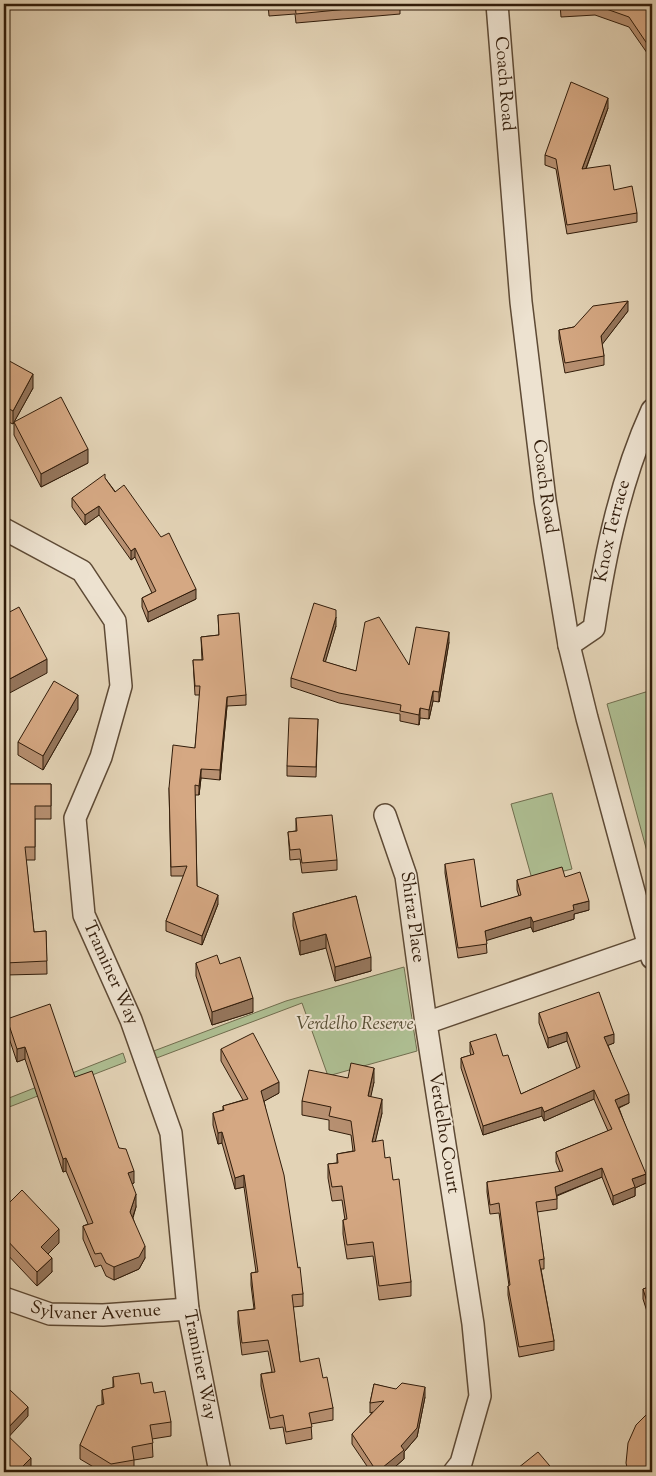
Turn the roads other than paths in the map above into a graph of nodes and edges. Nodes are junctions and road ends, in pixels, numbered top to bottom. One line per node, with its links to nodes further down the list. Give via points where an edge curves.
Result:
1 (497, 4): 4 (street, Coach Road, via 521,302 545,500)
2 (652, 410): 4 (street, Knox Terrace, via 636,445 604,567 594,628)
3 (4, 529): 9 (street, Traminer Way, via 82,571 115,621 121,686 101,757 75,818 84,915 130,1020 171,1133)
4 (570, 645): 6 (street, Coach Road)
5 (386, 815): 7 (street, Shiraz Place, via 406,876)
6 (650, 952): 7 (street)
7 (426, 1023): 11 (street, Verdelho Court, via 473,1324 480,1396 461,1464)
8 (4, 1298): 9 (street, Sylvaner Avenue, via 50,1314)
9 (188, 1309): 10 (street, Traminer Way)
10 (220, 1472)
11 (454, 1472)

